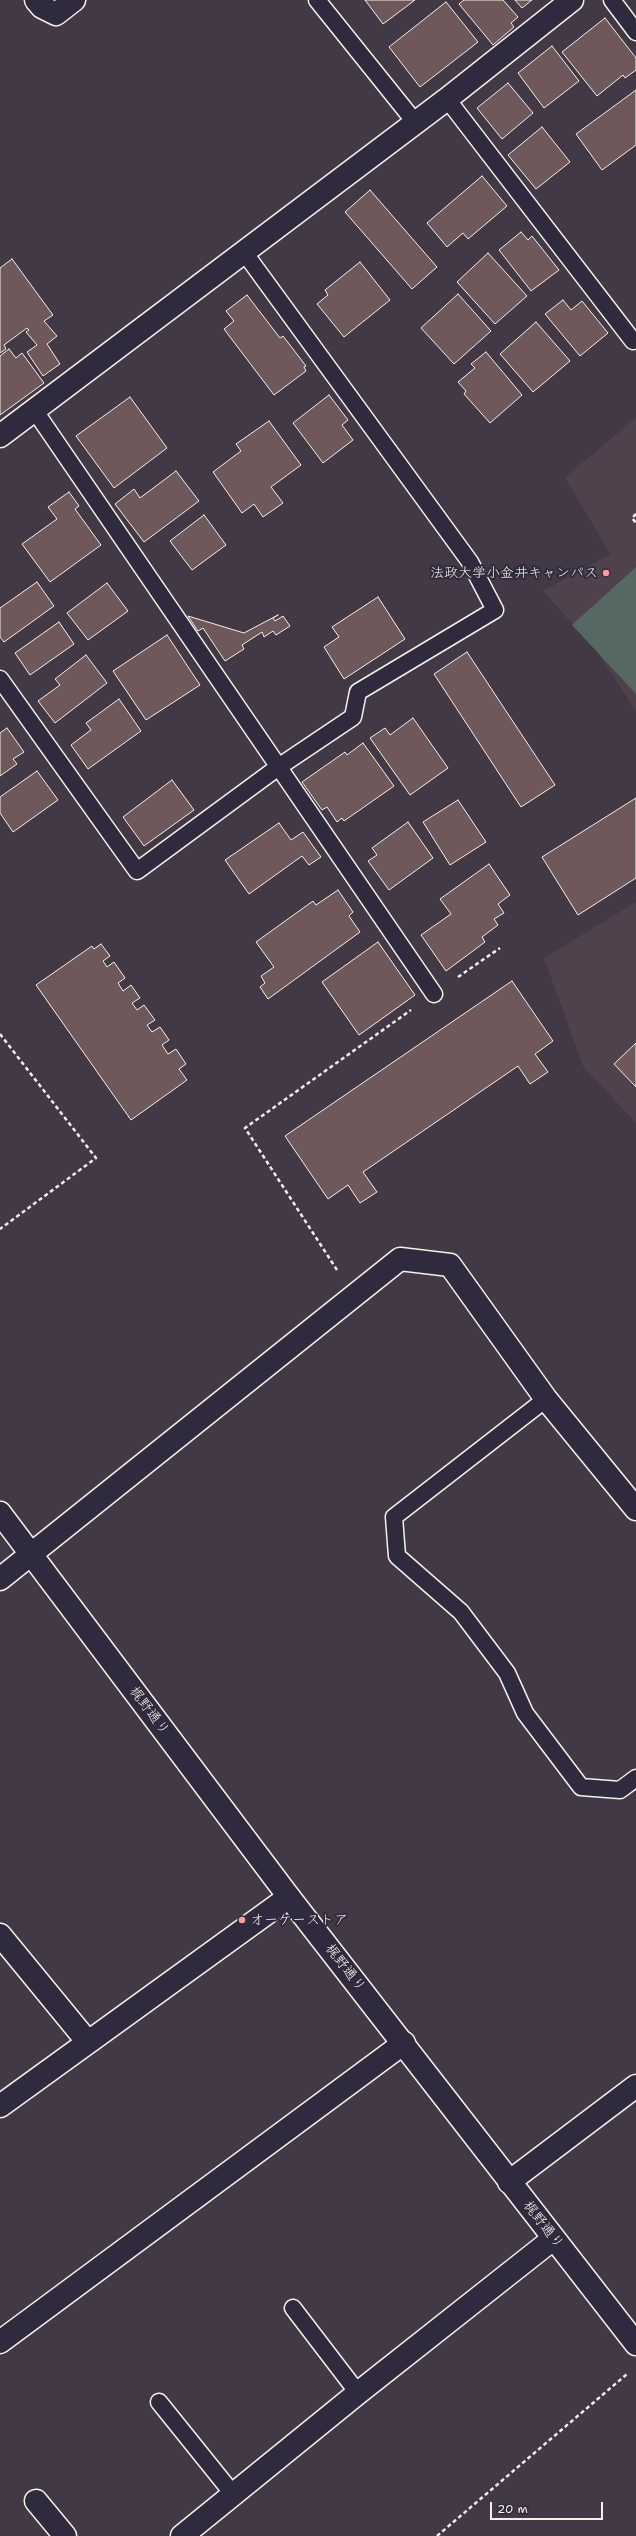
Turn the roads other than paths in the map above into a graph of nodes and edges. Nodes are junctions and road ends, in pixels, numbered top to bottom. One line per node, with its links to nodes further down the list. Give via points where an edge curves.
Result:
1 (36, 0): 2 (street, via 42,7 56,14)
2 (74, 0)
3 (317, 0): 8 (lane)
4 (572, 0): 7 (street)
5 (612, 0): 6 (lane)
6 (636, 32)
7 (447, 99): 8 (street); 10 (lane)
8 (415, 122): 9 (street)
9 (244, 252): 11 (street); 14 (lane, via 470,562 495,610 358,692 353,717)
10 (633, 341)
11 (35, 411): 12 (street); 14 (lane)
12 (0, 436)
13 (0, 679): 14 (lane, via 137,871)
14 (277, 768): 15 (lane)
15 (434, 994)
16 (546, 1399): 17 (street); 19 (street, via 450,1265 400,1259); 21 (lane, via 394,1517 397,1556 461,1612 507,1673 525,1713 581,1787 620,1790)
17 (636, 1509)
18 (0, 1513): 19 (street, 梶野通り)
19 (31, 1554): 20 (street); 22 (street, 梶野通り)
20 (0, 1579)
21 (636, 1778)
22 (289, 1897): 24 (street); 25 (street, 梶野通り)
23 (0, 1936): 24 (street)
24 (87, 2041): 27 (street)
25 (404, 2043): 28 (street, 梶野通り); 31 (street)
26 (636, 2086): 28 (street)
27 (0, 2106)
28 (509, 2182): 29 (street, 梶野通り)
29 (554, 2239): 32 (street, 梶野通り); 33 (street)
30 (293, 2308): 33 (lane)
31 (0, 2342)
32 (636, 2344)
33 (358, 2393): 35 (street)
34 (159, 2402): 35 (lane)
35 (233, 2494): 38 (street)
36 (36, 2501): 37 (street)
37 (65, 2536)
38 (182, 2536)

